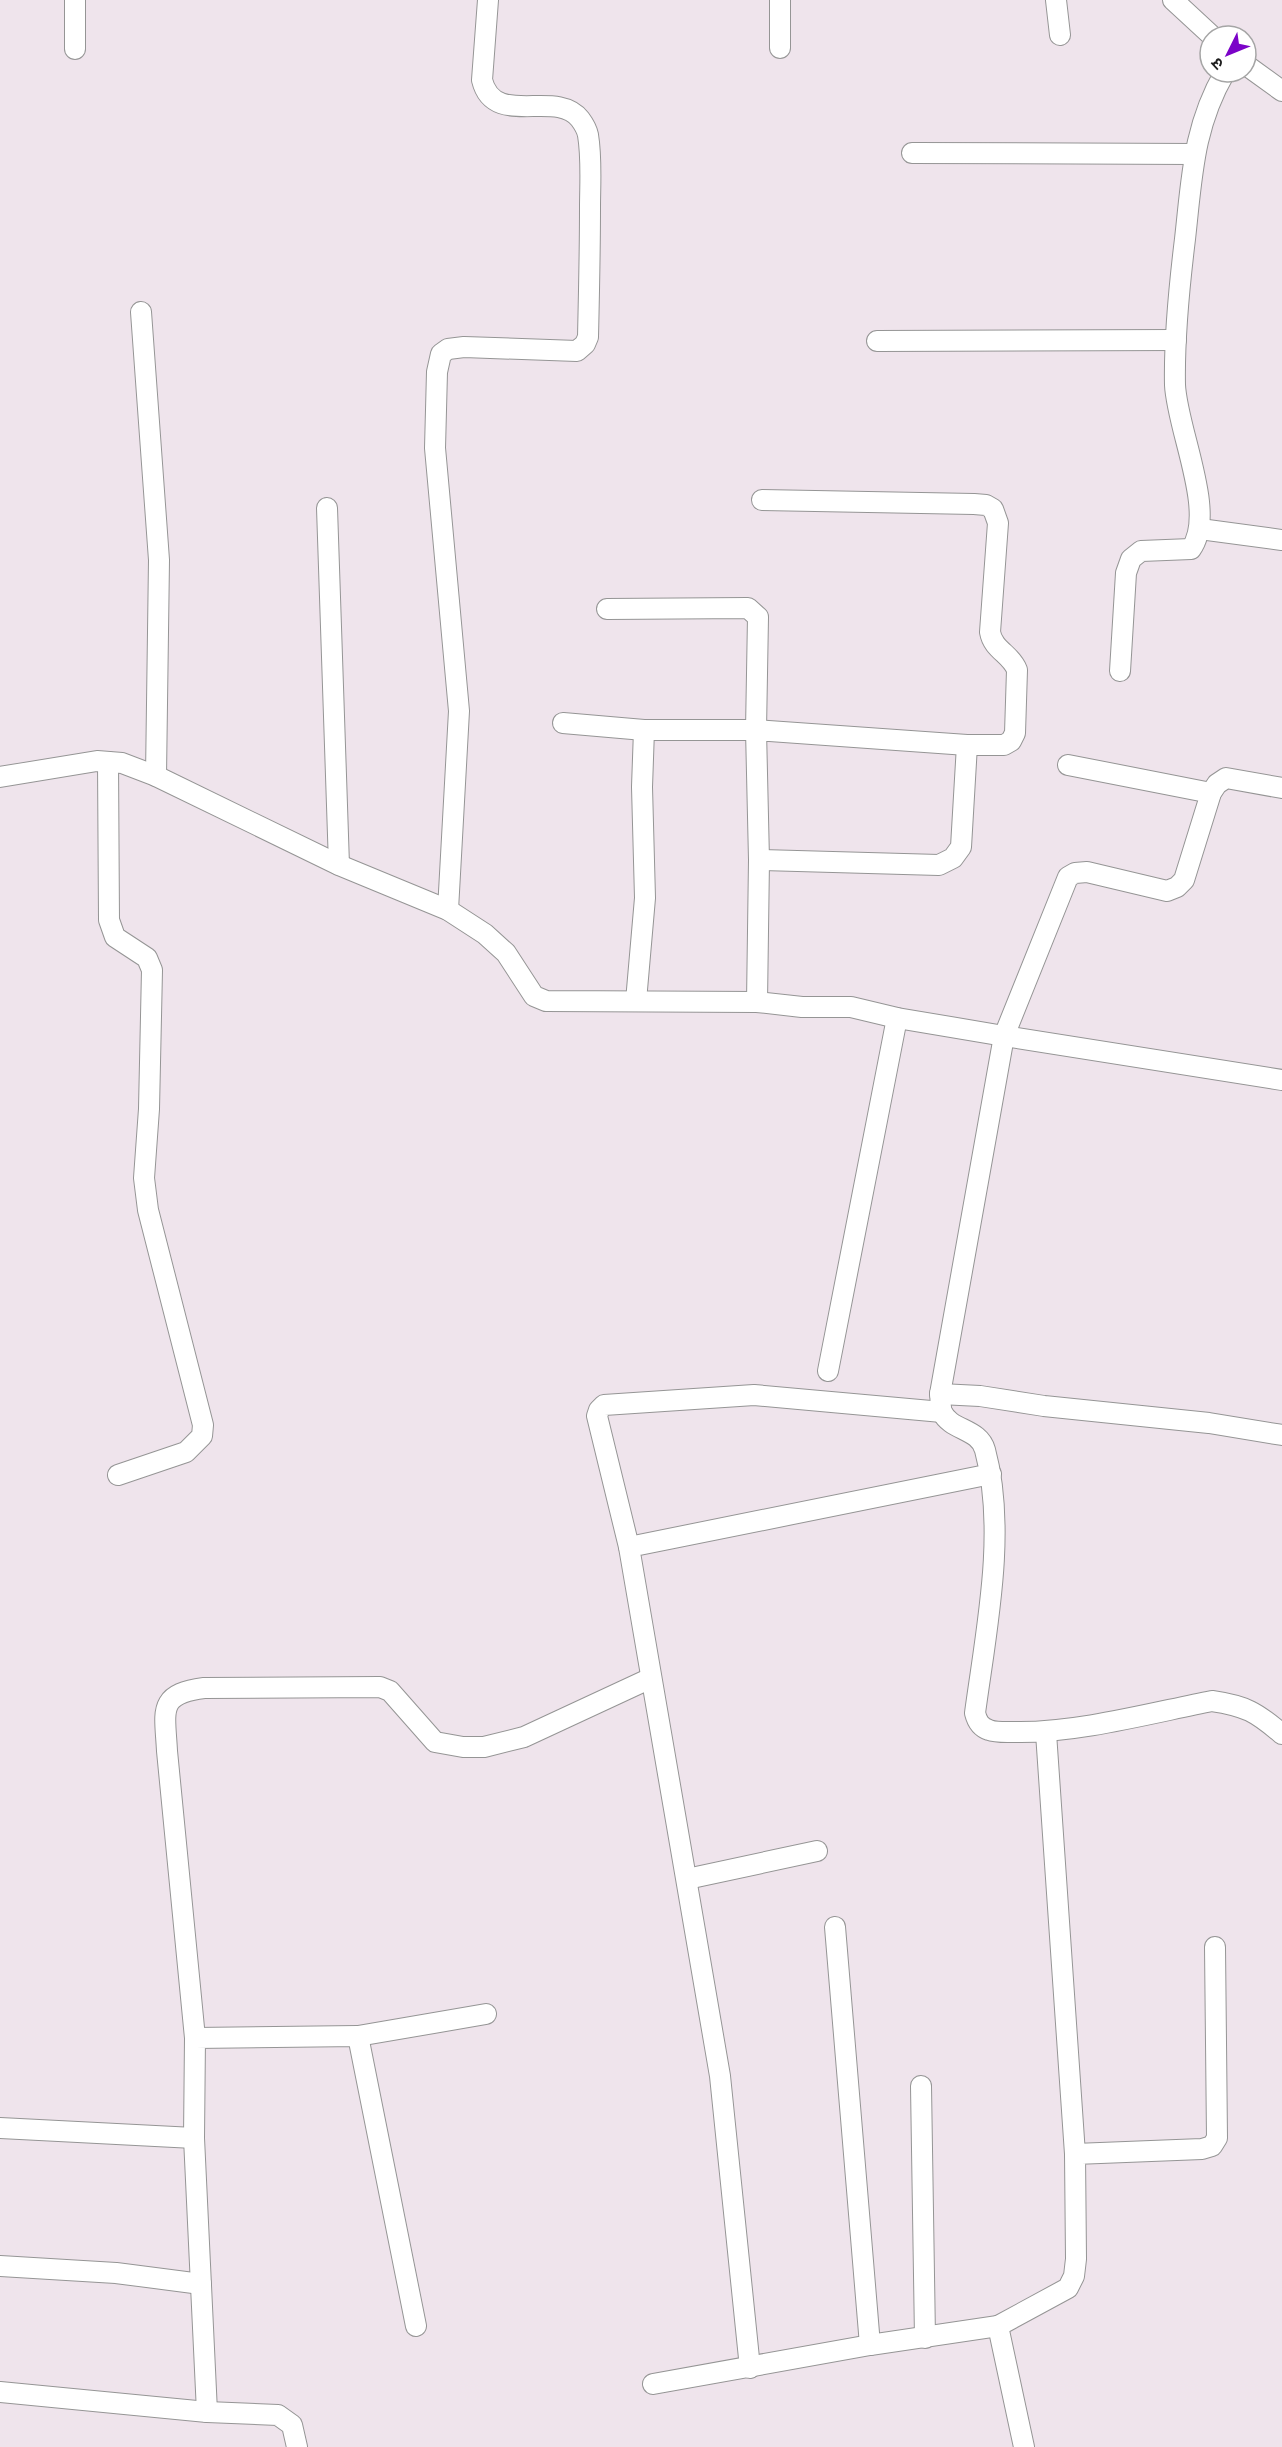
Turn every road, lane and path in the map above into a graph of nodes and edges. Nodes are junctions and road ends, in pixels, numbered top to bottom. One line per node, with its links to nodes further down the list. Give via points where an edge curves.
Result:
1 (75, 0): 9 (street)
2 (488, 0): 36 (street, via 482,80 485,91 492,100 504,104 567,110 579,117 588,132 588,337 577,351 464,347 441,354 435,448 459,711)
3 (780, 0): 8 (street)
4 (1056, 0): 7 (street)
5 (1173, 0): 6 (street)
6 (1199, 24)
7 (1060, 35)
8 (780, 48)
9 (75, 49)
10 (1258, 74): 12 (street)
11 (1219, 84): 14 (street, via 1200,129)
12 (1282, 91)
13 (912, 153): 14 (street)
14 (1195, 154): 16 (street)
15 (141, 312): 30 (street, via 159,560)
16 (1176, 340): 17 (street); 20 (street, via 1175,387 1194,474)
17 (878, 341)
18 (762, 500): 27 (street, via 974,504 993,509 998,523 990,632 996,648 1017,670 1015,733 1004,745)
19 (327, 508): 35 (street)
20 (1200, 528): 21 (street); 23 (street, via 1191,549 1140,551 1131,559 1126,573)
21 (1282, 540)
22 (607, 609): 26 (street, via 748,608 754,612 758,617)
23 (1120, 671)
24 (563, 723): 25 (street)
25 (644, 730): 26 (street); 37 (street, via 645,898)
26 (756, 730): 27 (street); 34 (street)
27 (967, 745): 34 (street, via 961,847 953,858 939,865)
28 (108, 762): 30 (street); 31 (street); 46 (street, via 109,920 115,937 147,958 152,970 144,1178 148,1210 203,1425 202,1436 186,1452)
29 (1068, 765): 33 (street)
30 (156, 776): 35 (street)
31 (0, 777)
32 (1282, 788): 33 (street, via 1226,778)
33 (1211, 793): 40 (street, via 1184,880 1177,887 1167,891 1086,872 1068,877)
34 (759, 860): 38 (street)
35 (339, 865): 36 (street)
36 (448, 910): 37 (street, via 506,953 534,996 546,1001)
37 (636, 1001): 38 (street)
38 (757, 1002): 39 (street, via 851,1007)
39 (897, 1018): 40 (street); 42 (street)
40 (1004, 1036): 41 (street); 43 (street)
41 (1282, 1080)
42 (828, 1371)
43 (941, 1403): 44 (street, via 980,1396); 45 (street, via 951,1421 979,1437); 47 (street, via 753,1395 604,1405 597,1416)
44 (1282, 1435)
45 (991, 1474): 47 (street); 49 (street, via 996,1525 975,1713 977,1721 990,1731)
46 (118, 1475)
47 (629, 1547): 48 (street)
48 (651, 1678): 52 (street); 57 (street, via 524,1737 484,1747 435,1742 390,1691 380,1687 204,1688 173,1696 166,1706 167,1751)
49 (1046, 1733): 50 (street, via 1212,1701 1239,1705 1260,1715); 61 (street)
50 (1282, 1734)
51 (817, 1851): 52 (street)
52 (687, 1879): 68 (street, via 720,2076)
53 (836, 1927): 67 (street)
54 (1215, 1947): 61 (street, via 1217,2138 1202,2149)
55 (486, 2014): 56 (street)
56 (358, 2036): 57 (street); 64 (street)
57 (195, 2038): 60 (street)
58 (921, 2086): 66 (street)
59 (0, 2128): 60 (street)
60 (194, 2138): 63 (street)
61 (1075, 2154): 65 (street, via 1074,2276 1068,2288)
62 (0, 2266): 63 (street, via 116,2273)
63 (201, 2284): 71 (street)
64 (416, 2326)
65 (998, 2326): 66 (street); 73 (street)
66 (926, 2338): 67 (street)
67 (870, 2345): 68 (street)
68 (750, 2368): 69 (street)
69 (653, 2384)
70 (0, 2392): 71 (street)
71 (207, 2412): 72 (street, via 278,2415 290,2421)
72 (297, 2447)
73 (1024, 2447)

